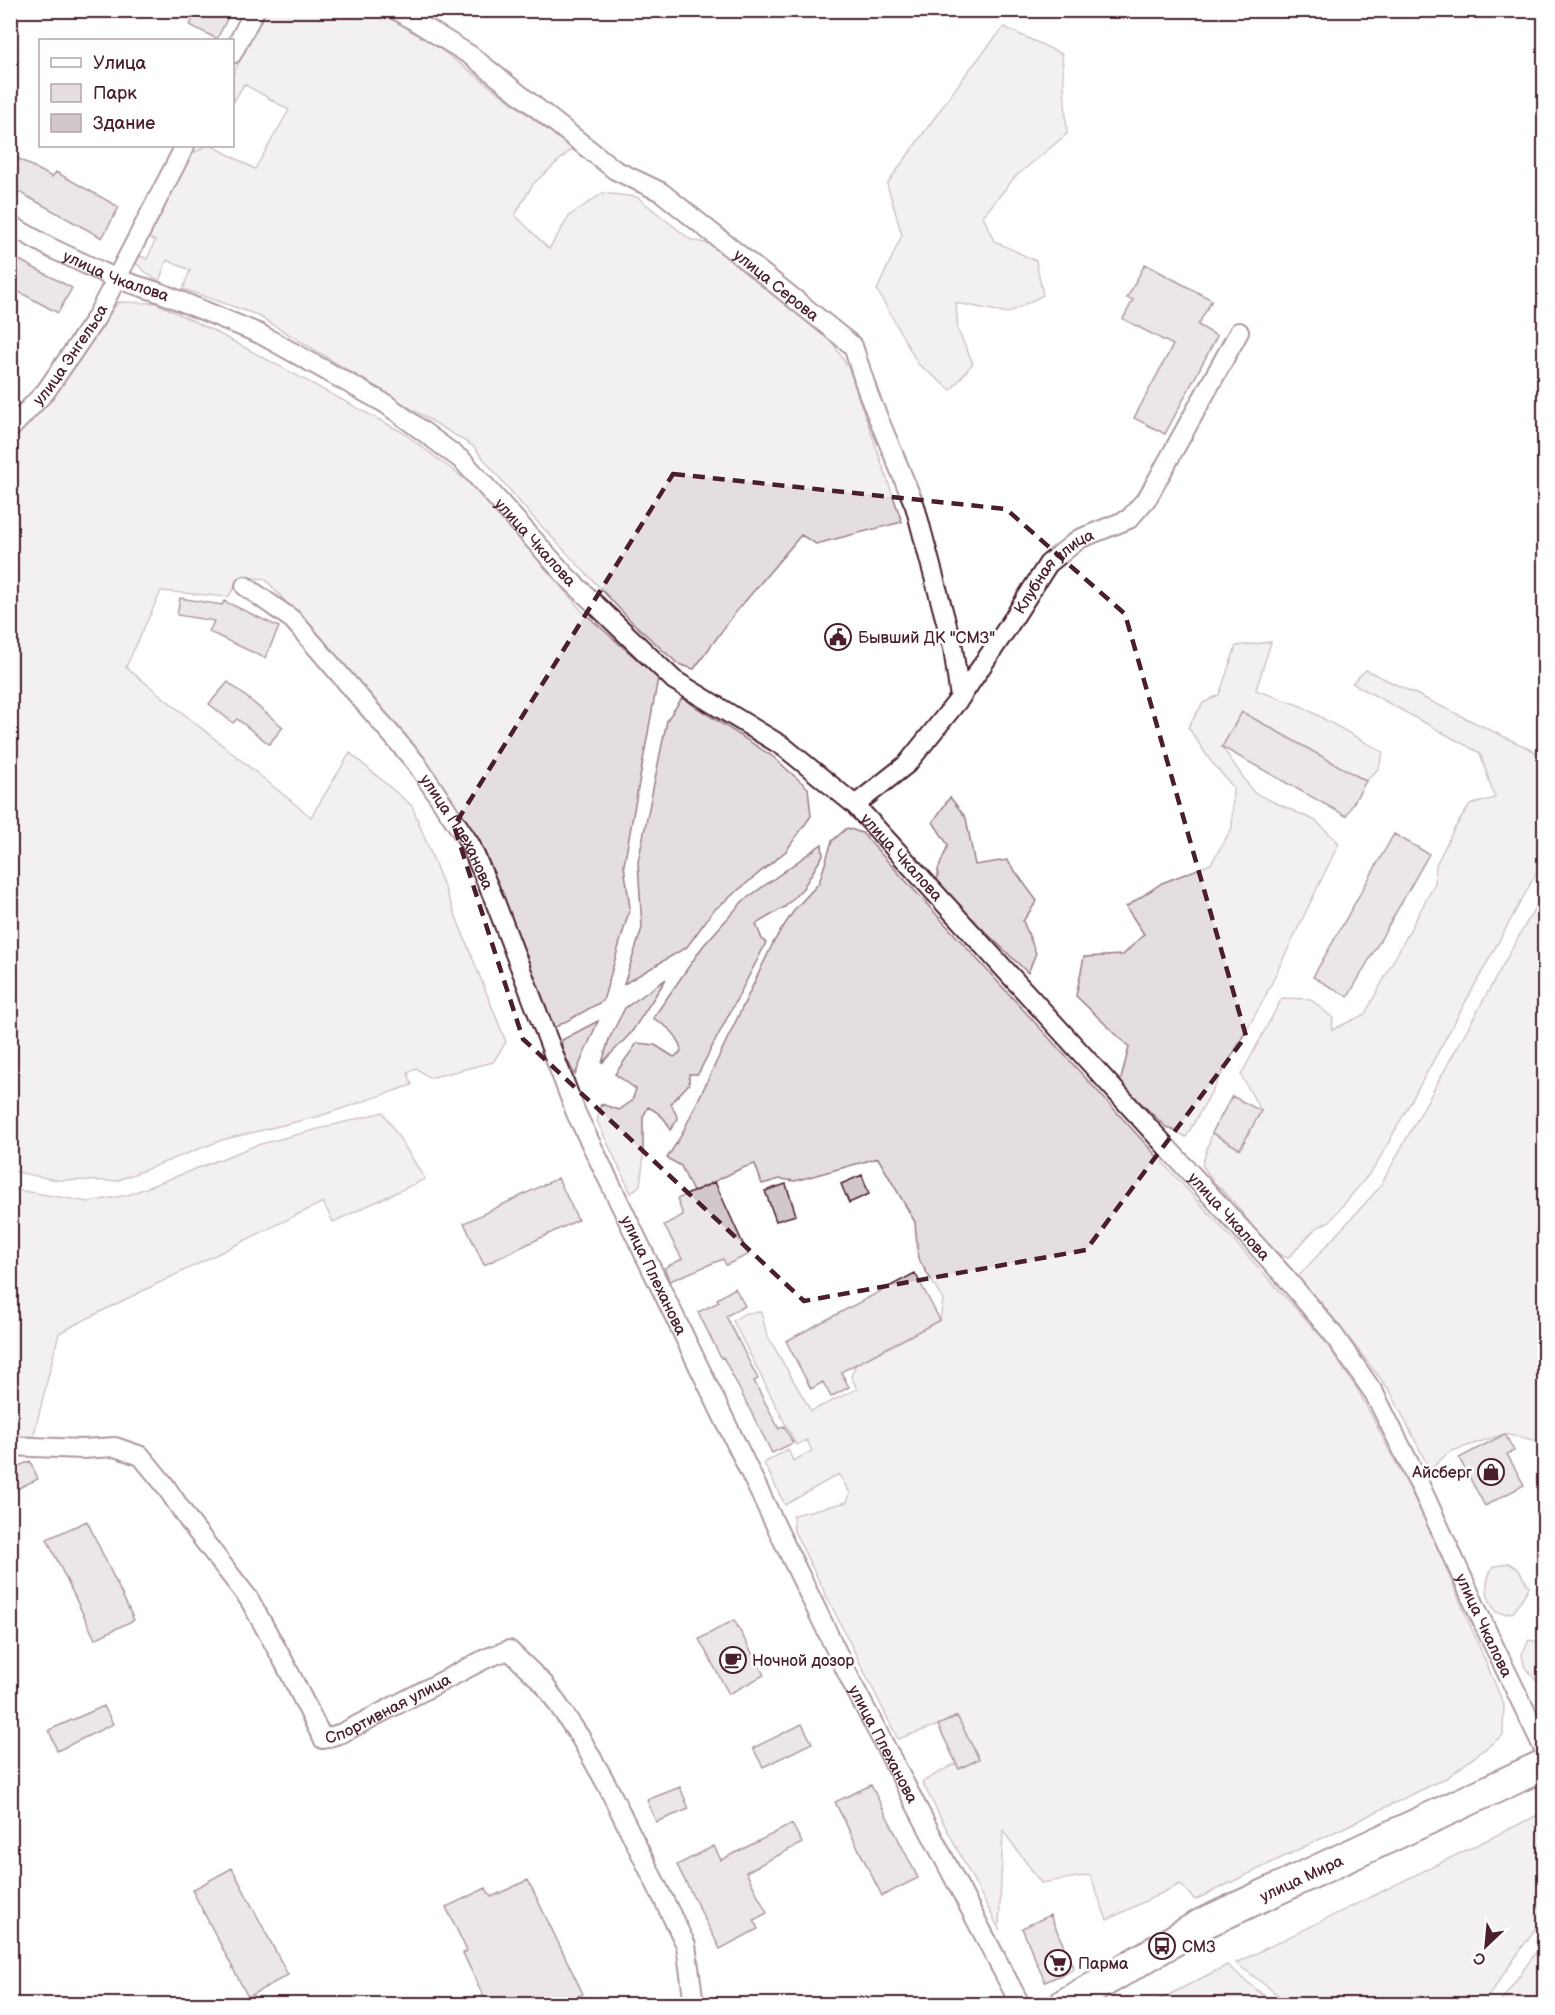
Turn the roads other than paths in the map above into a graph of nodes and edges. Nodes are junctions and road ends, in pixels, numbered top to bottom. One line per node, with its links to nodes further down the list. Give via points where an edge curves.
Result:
1 (255, 10): 3 (street)
2 (397, 10): 10 (street, улица Серова, via 470,55 615,170 661,192 853,346 869,396 915,506 953,648)
3 (234, 50)
4 (184, 147): 6 (street, улица Энгельса)
5 (10, 225): 6 (street, улица Чкалова)
6 (117, 279): 8 (street, улица Энгельса, via 96,318 46,391); 11 (street, улица Чкалова, via 161,292 260,334 386,404 463,461 567,577 674,680 784,747)
7 (1239, 332): 10 (street, Клубная улица, via 1148,497 1129,519 1079,539 1047,564)
8 (10, 429)
9 (245, 586): 16 (street, улица Плеханова, via 293,620 416,763 470,844 576,1113 852,1683)
10 (960, 698): 11 (street, Клубная улица, via 907,764)
11 (855, 805): 13 (street, улица Чкалова, via 1333,1334 1374,1393)
12 (10, 1446): 15 (street, Спортивная улица, via 115,1447 141,1456 249,1599 323,1739 509,1650 544,1684 607,1785 686,1945)
13 (1545, 1749)
14 (1545, 1765): 17 (highway, улица Мира, via 1202,1924)
15 (694, 2004)
16 (1020, 2004)
17 (1065, 2004)

